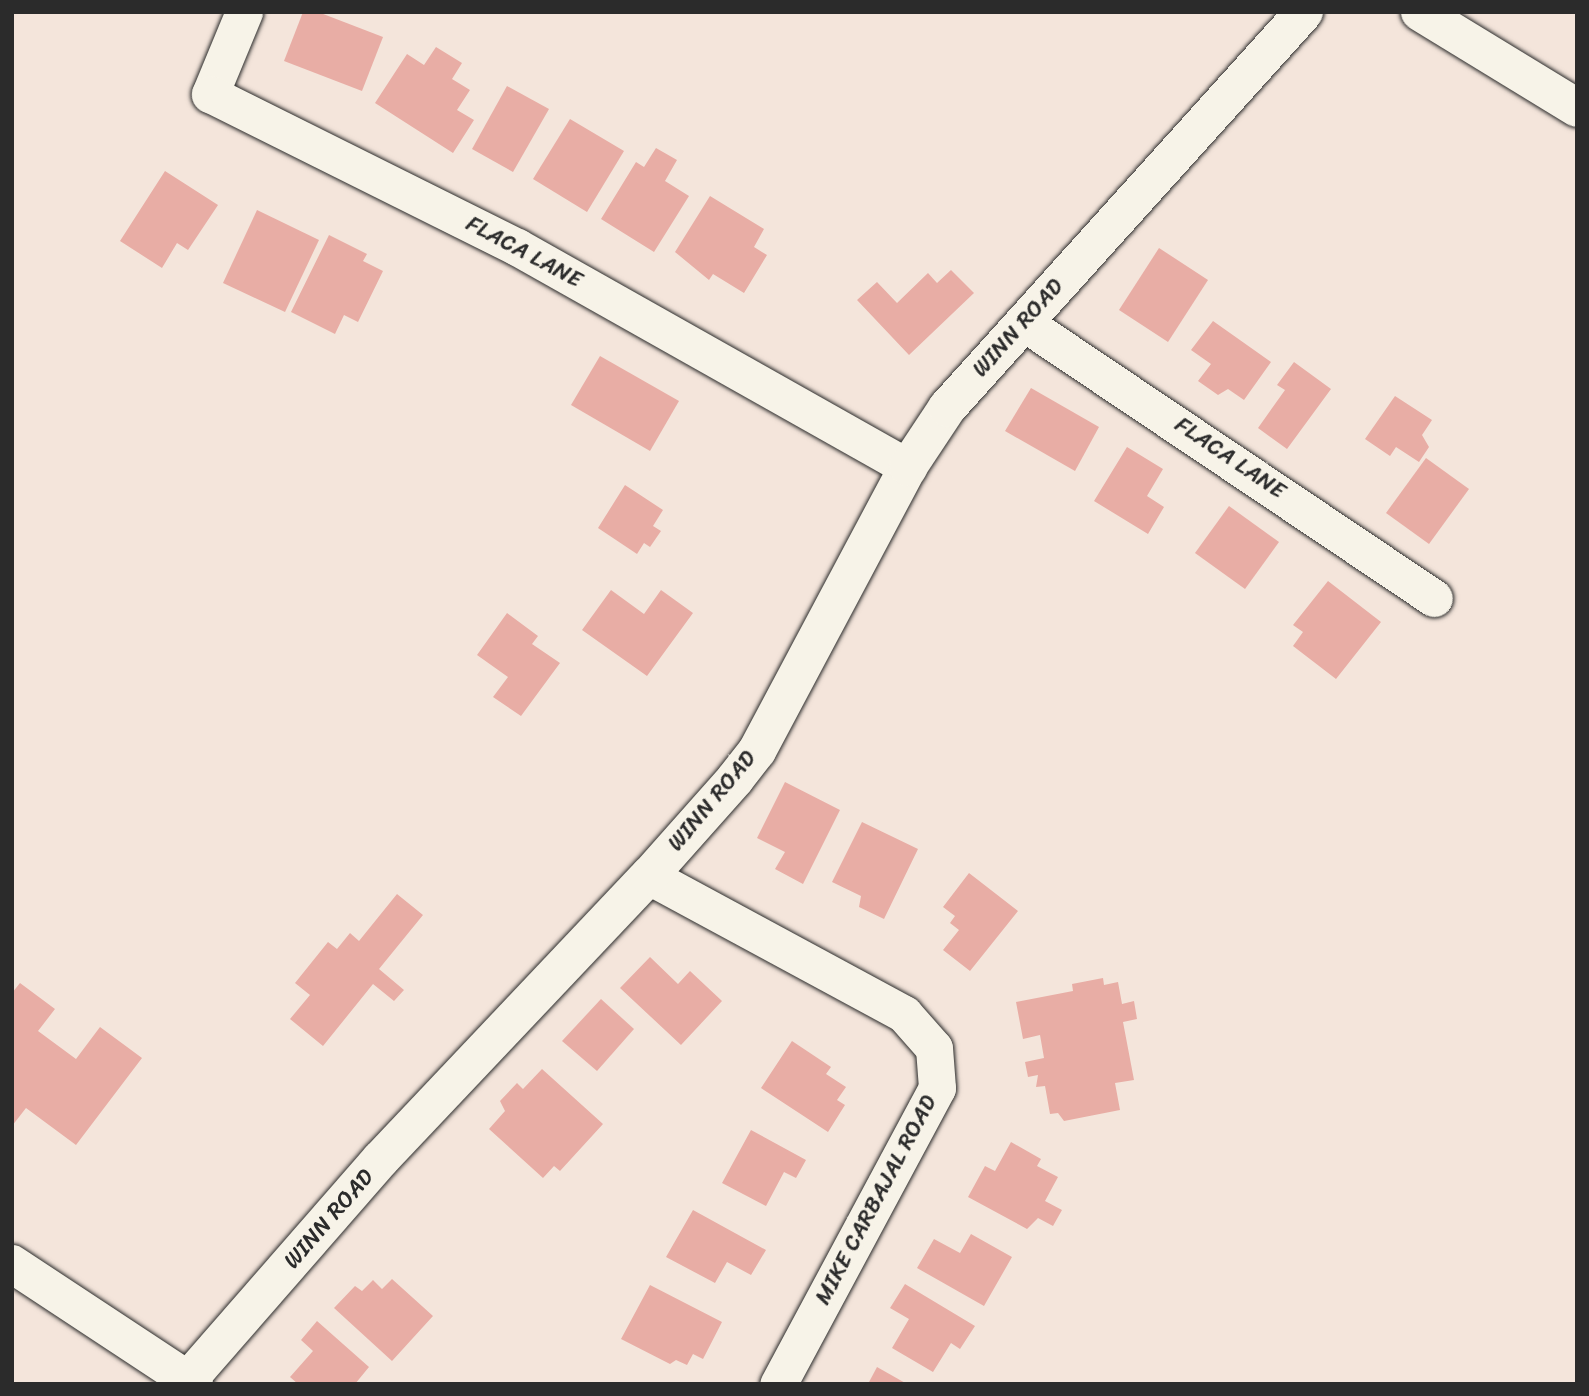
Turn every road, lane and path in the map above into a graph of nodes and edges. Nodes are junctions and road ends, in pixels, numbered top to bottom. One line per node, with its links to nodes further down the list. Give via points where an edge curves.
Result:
1 (244, 12): 6 (street, FLACA LANE, via 210,94 517,247)
2 (1304, 12): 5 (street, WINN ROAD)
3 (1420, 12): 4 (street)
4 (1577, 108)
5 (1023, 322): 6 (street, WINN ROAD, via 947,408); 7 (street, FLACA LANE)
6 (908, 467): 8 (street, WINN ROAD, via 757,751)
7 (1434, 598)
8 (649, 876): 10 (street, WINN ROAD, via 381,1159); 11 (street, MIKE CARBAJAL ROAD, via 904,1014 934,1048 937,1088)
9 (12, 1264): 10 (street, WINN ROAD)
10 (191, 1382)
11 (778, 1384)

